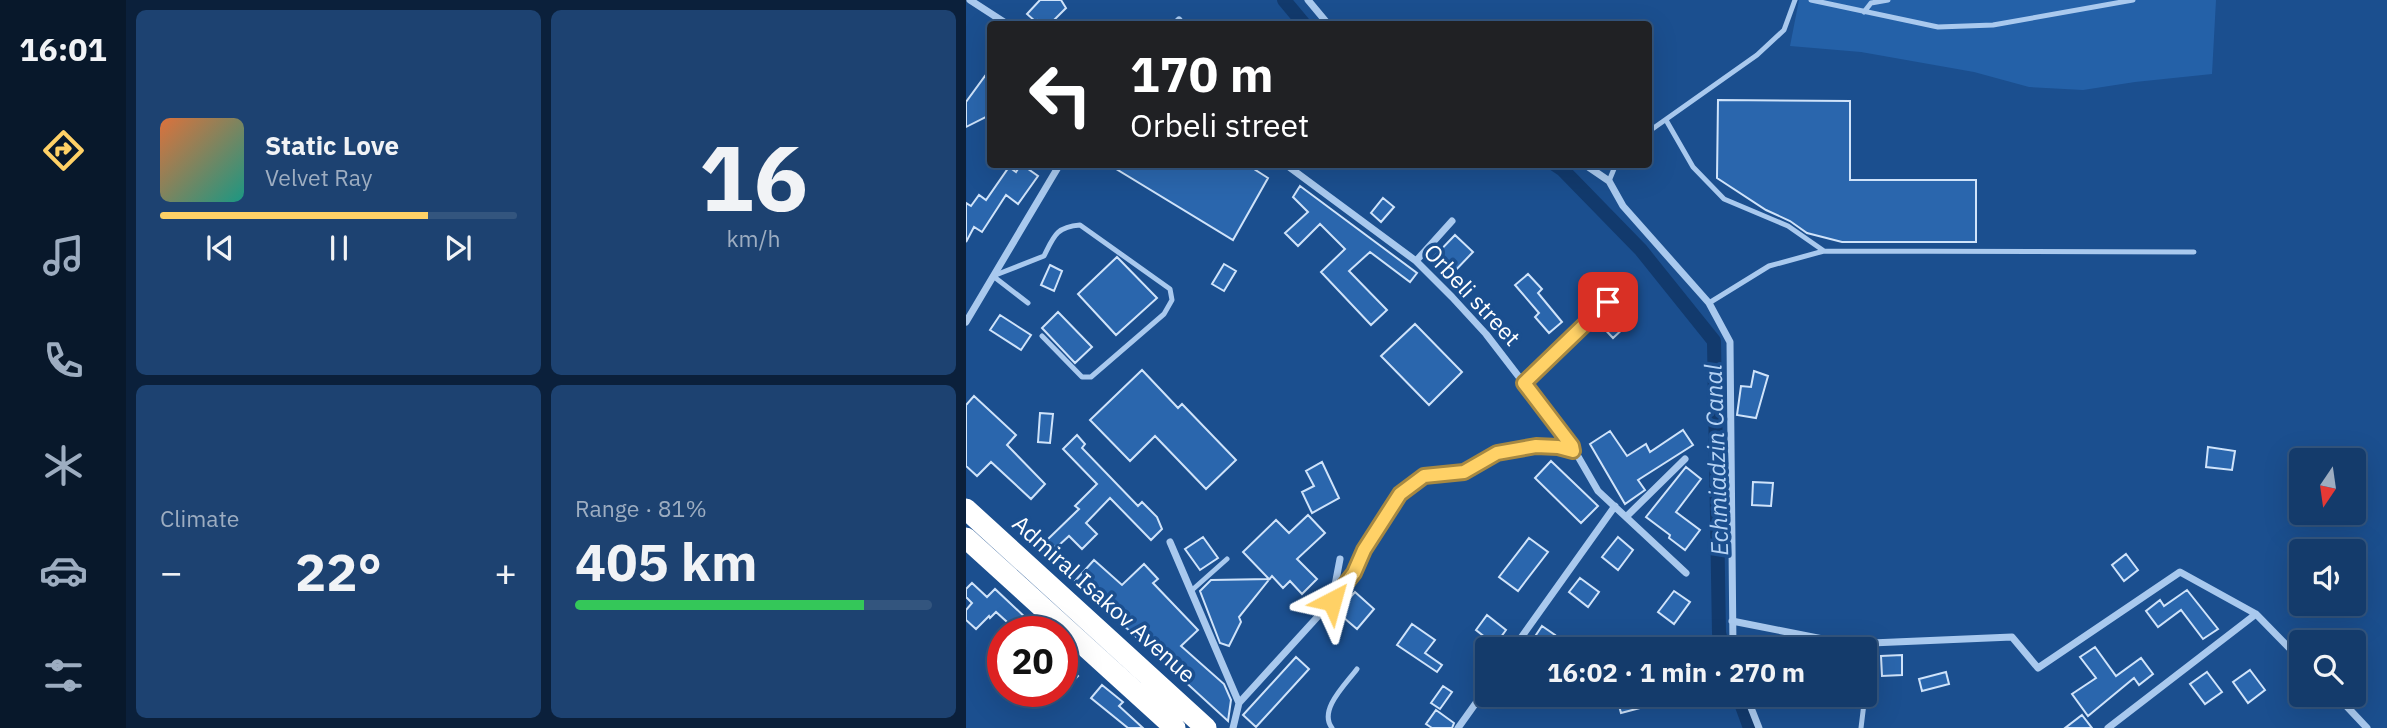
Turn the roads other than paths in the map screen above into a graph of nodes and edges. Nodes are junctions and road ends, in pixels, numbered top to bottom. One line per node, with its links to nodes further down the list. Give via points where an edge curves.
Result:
1 (970, 0): 8 (street)
2 (1308, 0): 9 (street)
3 (1795, 0): 10 (lane, via 1784,30)
4 (1811, 0): 7 (lane)
5 (1888, 0): 7 (lane, via 1871,3)
6 (2133, 0): 7 (lane, via 1993,25 1938,27)
7 (1864, 12)
8 (1002, 21)
9 (1326, 21)
10 (1666, 120): 11 (lane); 18 (lane, via 1693,167 1724,199 1788,226)
11 (1652, 129)
12 (1058, 168): 21 (street)
13 (1295, 168): 20 (street, Orbeli street)
14 (1590, 168): 16 (street)
15 (1614, 168): 16 (lane)
16 (1609, 181): 24 (street, via 1623,206)
17 (1452, 222): 20 (street)
18 (1824, 251): 19 (lane); 24 (lane, via 1769,266)
19 (2194, 252)
20 (1416, 261): 27 (street, Orbeli street, via 1486,334)
21 (993, 276): 23 (lane); 25 (street); 26 (lane, via 1044,256 1056,234 1066,226 1080,225 1170,289 1172,300 1164,314 1091,377 1082,376)
22 (1608, 302): 27 (street)
23 (1028, 303)
24 (1709, 303): 41 (street, via 1730,342)
25 (966, 322)
26 (1042, 337)
27 (1524, 383): 28 (street, Orbeli street)
28 (1573, 451): 30 (street, Orbeli street, via 1598,491); 39 (lane, via 1536,446 1497,453 1464,472 1424,476 1400,494 1354,573)
29 (1685, 459): 32 (street)
30 (1615, 506): 32 (street, Orbeli street); 42 (street)
31 (966, 509): 54 (highway, Admiral Isakov Avenue)
32 (1626, 517): 37 (street, Orbeli street)
33 (966, 538): 53 (highway, Admiral Isakov Avenue)
34 (1170, 542): 38 (street)
35 (1227, 559): 38 (lane)
36 (1340, 559): 39 (street)
37 (1686, 573)
38 (1191, 591): 48 (street)
39 (1332, 601): 48 (street)
40 (2256, 614): 45 (street, via 2180,572 2038,668 2012,637); 46 (street); 60 (street)
41 (1732, 621): 43 (street); 44 (street)
42 (1522, 637)
43 (1733, 637)
44 (1813, 637)
45 (1877, 643)
46 (2289, 648)
47 (1357, 669): 56 (lane, via 1327,712)
48 (1239, 703): 55 (street)
49 (1475, 704): 57 (street)
50 (1751, 707): 58 (street)
51 (1864, 707): 59 (lane)
52 (2347, 707): 61 (street)
53 (1175, 728)
54 (1206, 728)
55 (1233, 728)
56 (1332, 728)
57 (1458, 728)
58 (1759, 728)
59 (1861, 728)
60 (2108, 728)
61 (2367, 728)

